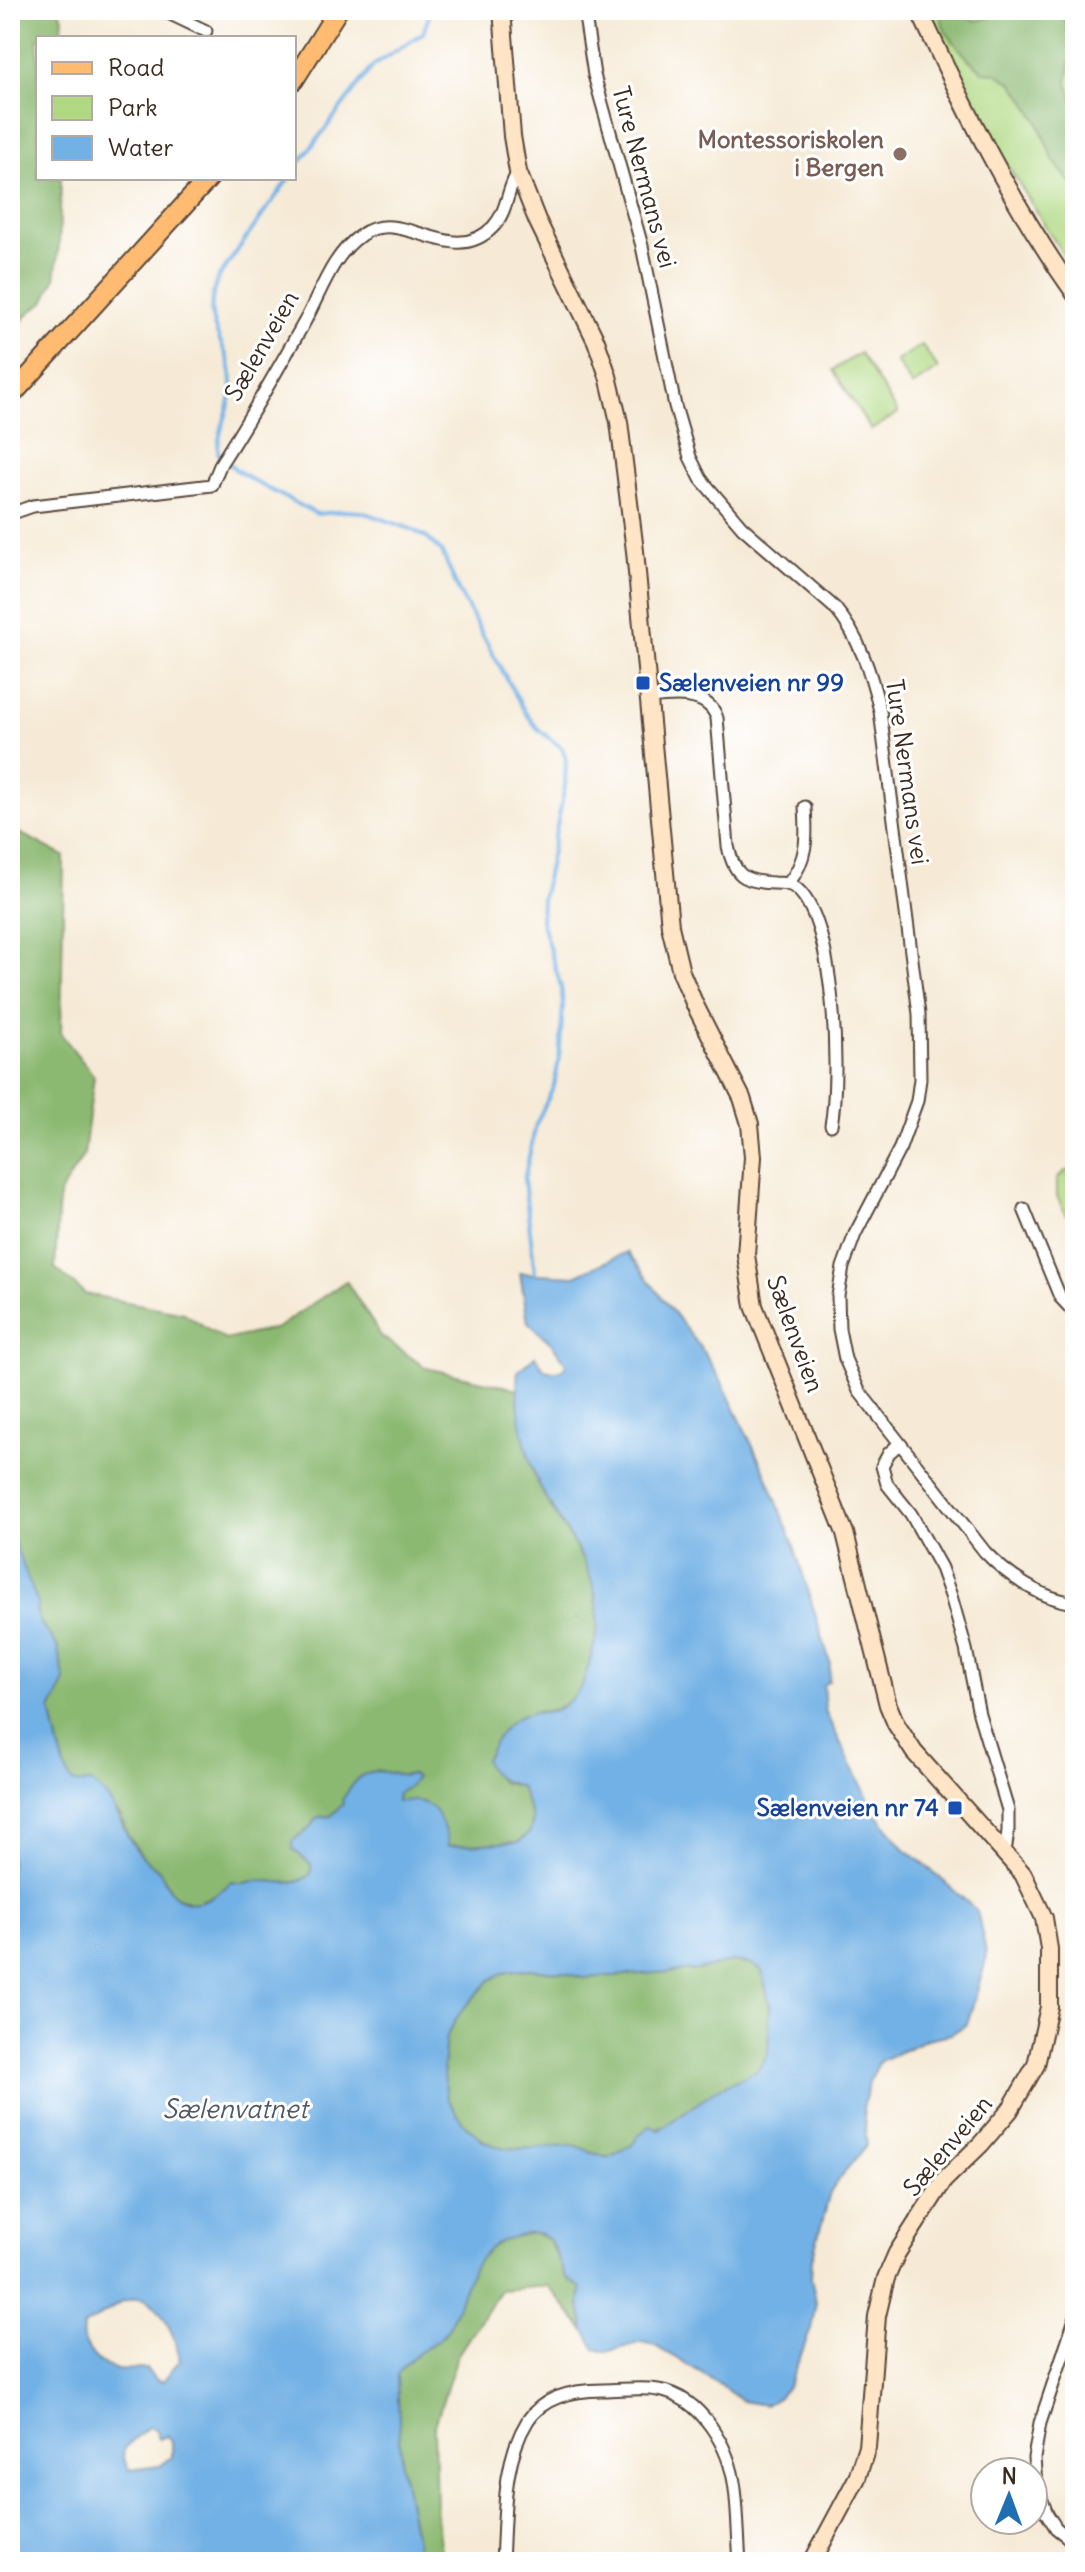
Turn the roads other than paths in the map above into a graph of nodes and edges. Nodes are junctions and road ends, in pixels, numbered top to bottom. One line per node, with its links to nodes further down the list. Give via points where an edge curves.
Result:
1 (162, 10): 6 (street)
2 (338, 10): 7 (main road)
3 (502, 10): 8 (street, Sælenveien)
4 (584, 10): 19 (street, Ture Nermans vei, via 594,75 642,246 690,457 701,479 742,527 847,622 867,663 880,711 920,1023 920,1079 900,1148 855,1234 838,1296 845,1359 859,1391)
5 (919, 10): 10 (street, via 1010,193)
6 (206, 31)
7 (296, 77)
8 (518, 172): 12 (street, Sælenveien, via 503,213 475,240 446,242 382,226 349,245 212,485 33,506); 13 (street, Sælenveien, via 596,341 614,399 626,467)
9 (207, 180): 11 (main road)
10 (1075, 294)
11 (10, 397)
12 (10, 514)
13 (649, 698): 15 (street, via 684,696 714,709 731,864 756,881); 21 (street, Sælenveien, via 673,945 750,1124 753,1157 746,1255 754,1306 845,1533 896,1724 923,1764)
14 (805, 807): 15 (street, via 806,848)
15 (788, 884): 16 (street, via 806,899 814,915 830,984 836,1098)
16 (831, 1125)
17 (1024, 1209): 18 (street, via 1060,1297)
18 (1075, 1313)
19 (899, 1444): 20 (street, Ture Nermans vei, via 1000,1567 1047,1595); 21 (street, via 882,1466 887,1484 941,1568 960,1626 1008,1810)
20 (1075, 1603)
21 (1005, 1853): 26 (street, Sælenveien, via 1023,1874 1046,1927 1049,2007 1036,2065 1010,2110 944,2180 890,2265 878,2305 867,2447 851,2490)
22 (1075, 2319): 23 (street, via 1036,2435 1034,2458 1047,2514)
23 (1075, 2543)
24 (502, 2562): 25 (street, via 511,2457 529,2418 547,2402 573,2392 639,2389 666,2392 690,2403 716,2434 735,2487)
25 (740, 2562)
26 (812, 2562)

